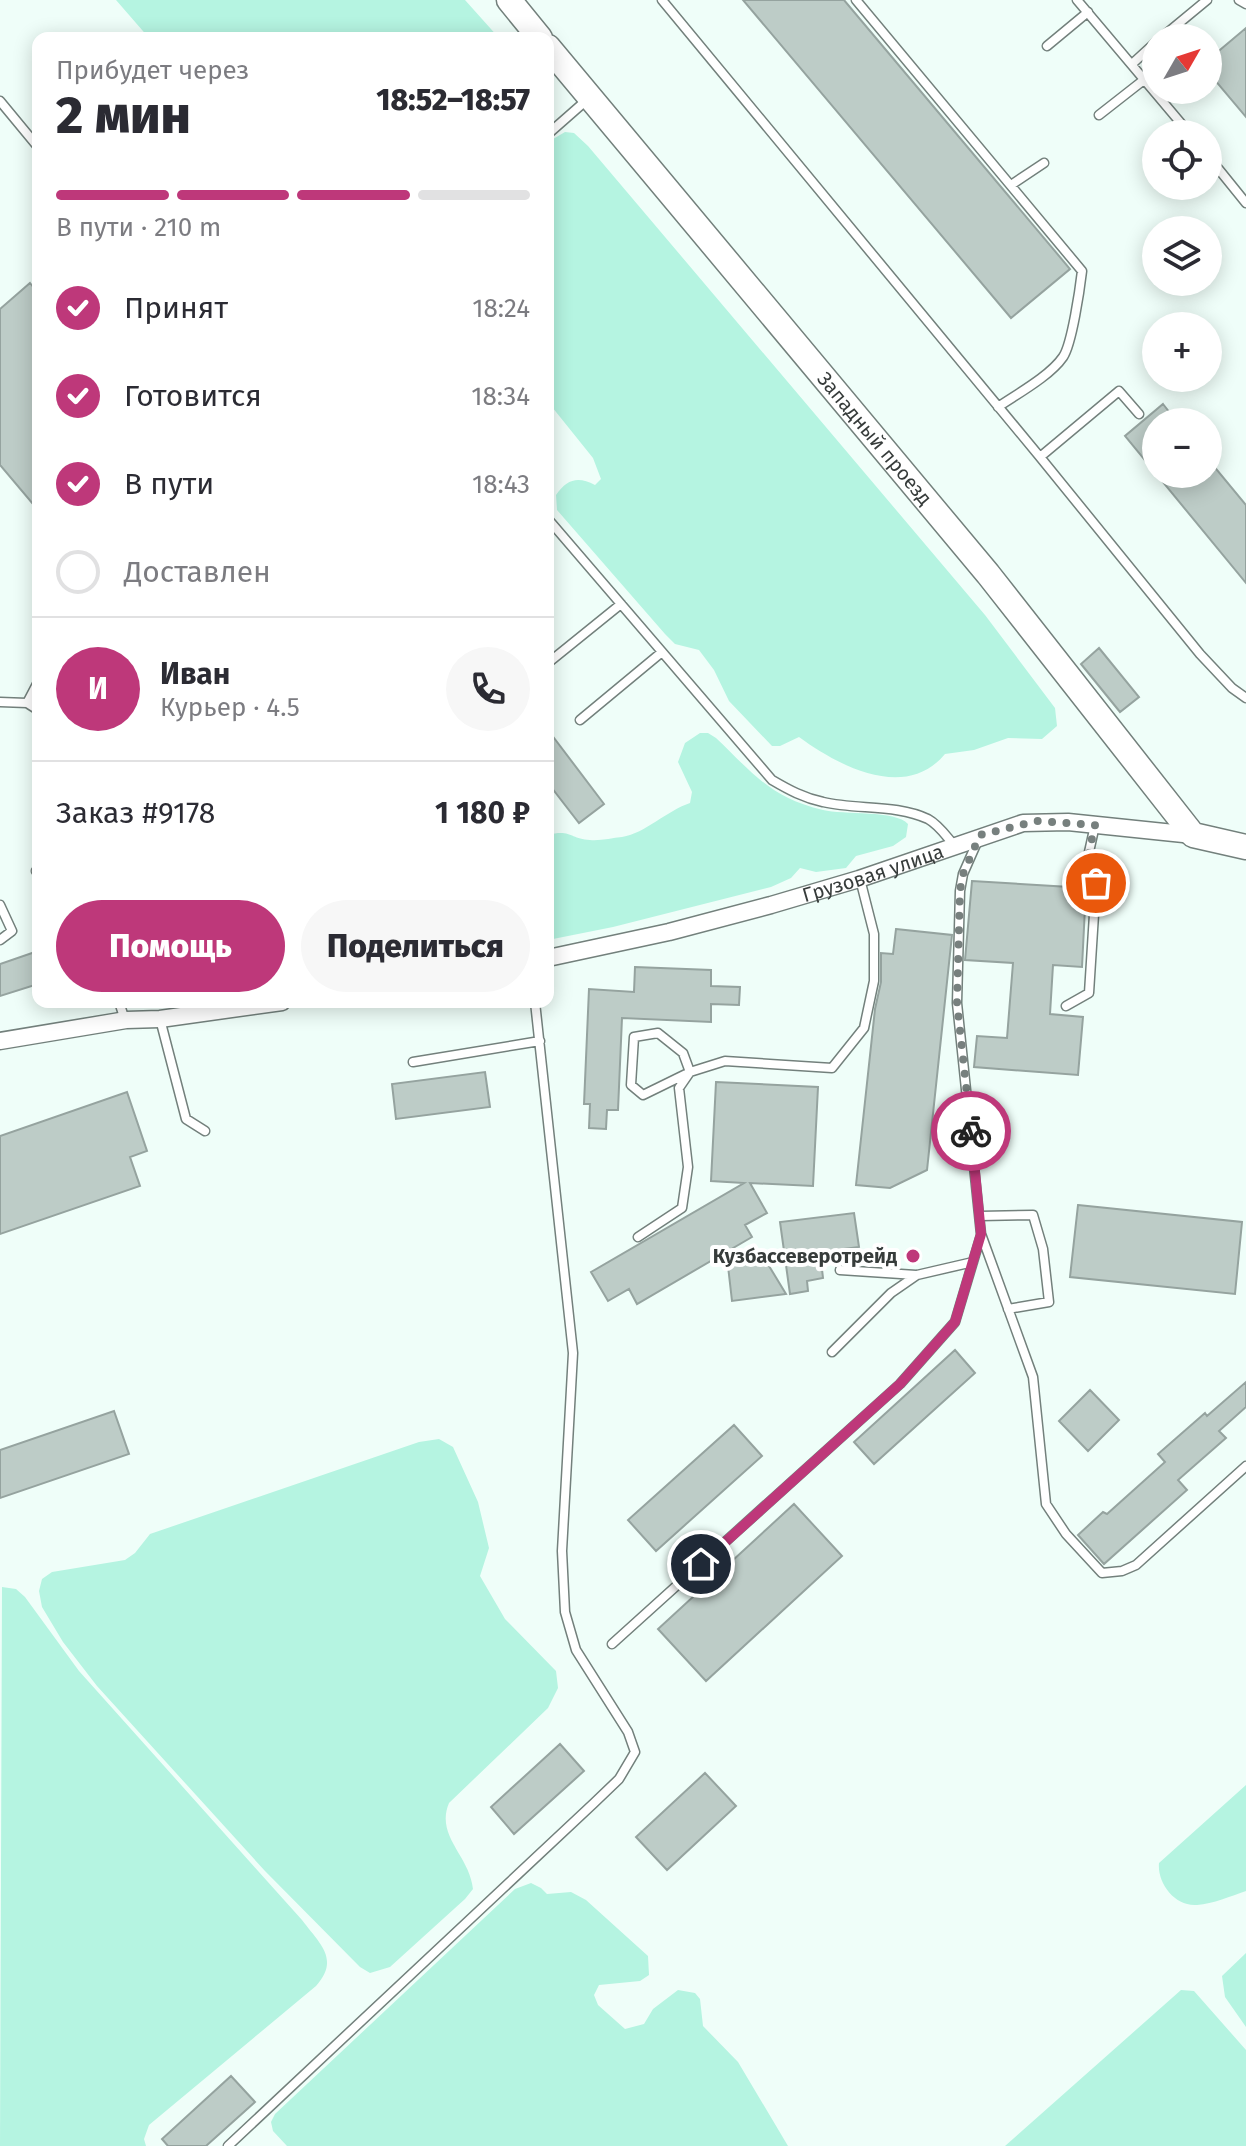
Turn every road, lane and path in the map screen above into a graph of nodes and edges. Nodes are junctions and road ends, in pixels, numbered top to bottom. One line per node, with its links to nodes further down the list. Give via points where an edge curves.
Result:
1 (509, 0): 10 (main road)
2 (662, 0): 28 (lane)
3 (856, 0): 26 (lane)
4 (1077, 0): 8 (lane)
5 (1207, 0): 9 (lane)
6 (1239, 0): 7 (lane)
7 (1246, 4)
8 (1088, 12): 11 (lane); 14 (lane)
9 (1178, 24)
10 (535, 32)
11 (1047, 46)
12 (554, 54): 17 (main road, Западный проезд)
13 (1142, 55): 14 (lane)
14 (1132, 64): 15 (lane)
15 (1142, 76)
16 (1142, 81): 20 (lane)
17 (590, 97): 22 (lane); 43 (main road, Западный проезд, via 988,574)
18 (0, 101): 23 (lane)
19 (1165, 104): 21 (lane)
20 (1099, 115)
21 (1179, 120)
22 (554, 129)
23 (32, 140)
24 (1044, 163): 26 (lane)
25 (1222, 173): 27 (lane)
26 (1011, 185): 28 (lane, via 1082,271 1064,356)
27 (1246, 203)
28 (998, 407): 30 (lane)
29 (1139, 414): 30 (lane, via 1119,391)
30 (1040, 457): 36 (lane, via 1200,654)
31 (554, 526): 32 (lane)
32 (621, 604): 33 (lane); 34 (lane)
33 (662, 652): 40 (lane); 44 (lane, via 772,780 825,802 929,819)
34 (554, 658)
35 (32, 693): 38 (lane)
36 (1246, 698)
37 (0, 702): 38 (lane)
38 (27, 703): 39 (lane)
39 (32, 706)
40 (580, 720)
41 (1095, 825): 42 (street, Грузовая улица, via 1037,821); 43 (street, Грузовая улица); 50 (lane, via 1083,879 1096,883 1089,993)
42 (980, 835): 44 (street, Грузовая улица); 61 (lane, via 960,891 957,1003)
43 (1193, 835): 45 (main road, Грузовая улица)
44 (954, 845): 46 (street, Грузовая улица)
45 (1246, 847)
46 (859, 879): 49 (street, Грузовая улица, via 669,932); 59 (lane, via 874,934 874,981 864,1028 832,1068 725,1061)
47 (0, 905): 48 (lane, via 12,931)
48 (0, 940)
49 (554, 957)
50 (1066, 1006)
51 (121, 1008): 55 (lane)
52 (239, 1008): 54 (street)
53 (536, 1008): 57 (lane)
54 (160, 1019): 55 (street); 60 (lane, via 186,1119)
55 (126, 1020): 56 (street)
56 (0, 1041)
57 (540, 1041): 58 (lane); 71 (lane, via 573,1353 562,1551 565,1612 576,1650 635,1752 619,1779)
58 (413, 1062)
59 (690, 1072): 59 (lane, via 643,1095 631,1085 634,1037 658,1033 683,1053); 63 (lane, via 679,1088 688,1167 682,1208)
60 (205, 1131)
61 (980, 1216): 62 (lane); 67 (lane, via 1033,1215 1049,1302)
62 (981, 1234): 64 (lane); 67 (lane)
63 (638, 1237)
64 (973, 1262): 66 (lane); 70 (lane, via 955,1322 900,1384)
65 (840, 1270): 66 (lane)
66 (917, 1275): 68 (lane, via 891,1293)
67 (1008, 1309): 69 (lane, via 1033,1377 1046,1504 1102,1573 1136,1565)
68 (832, 1352)
69 (1246, 1466)
70 (612, 1644)
71 (228, 2146)

